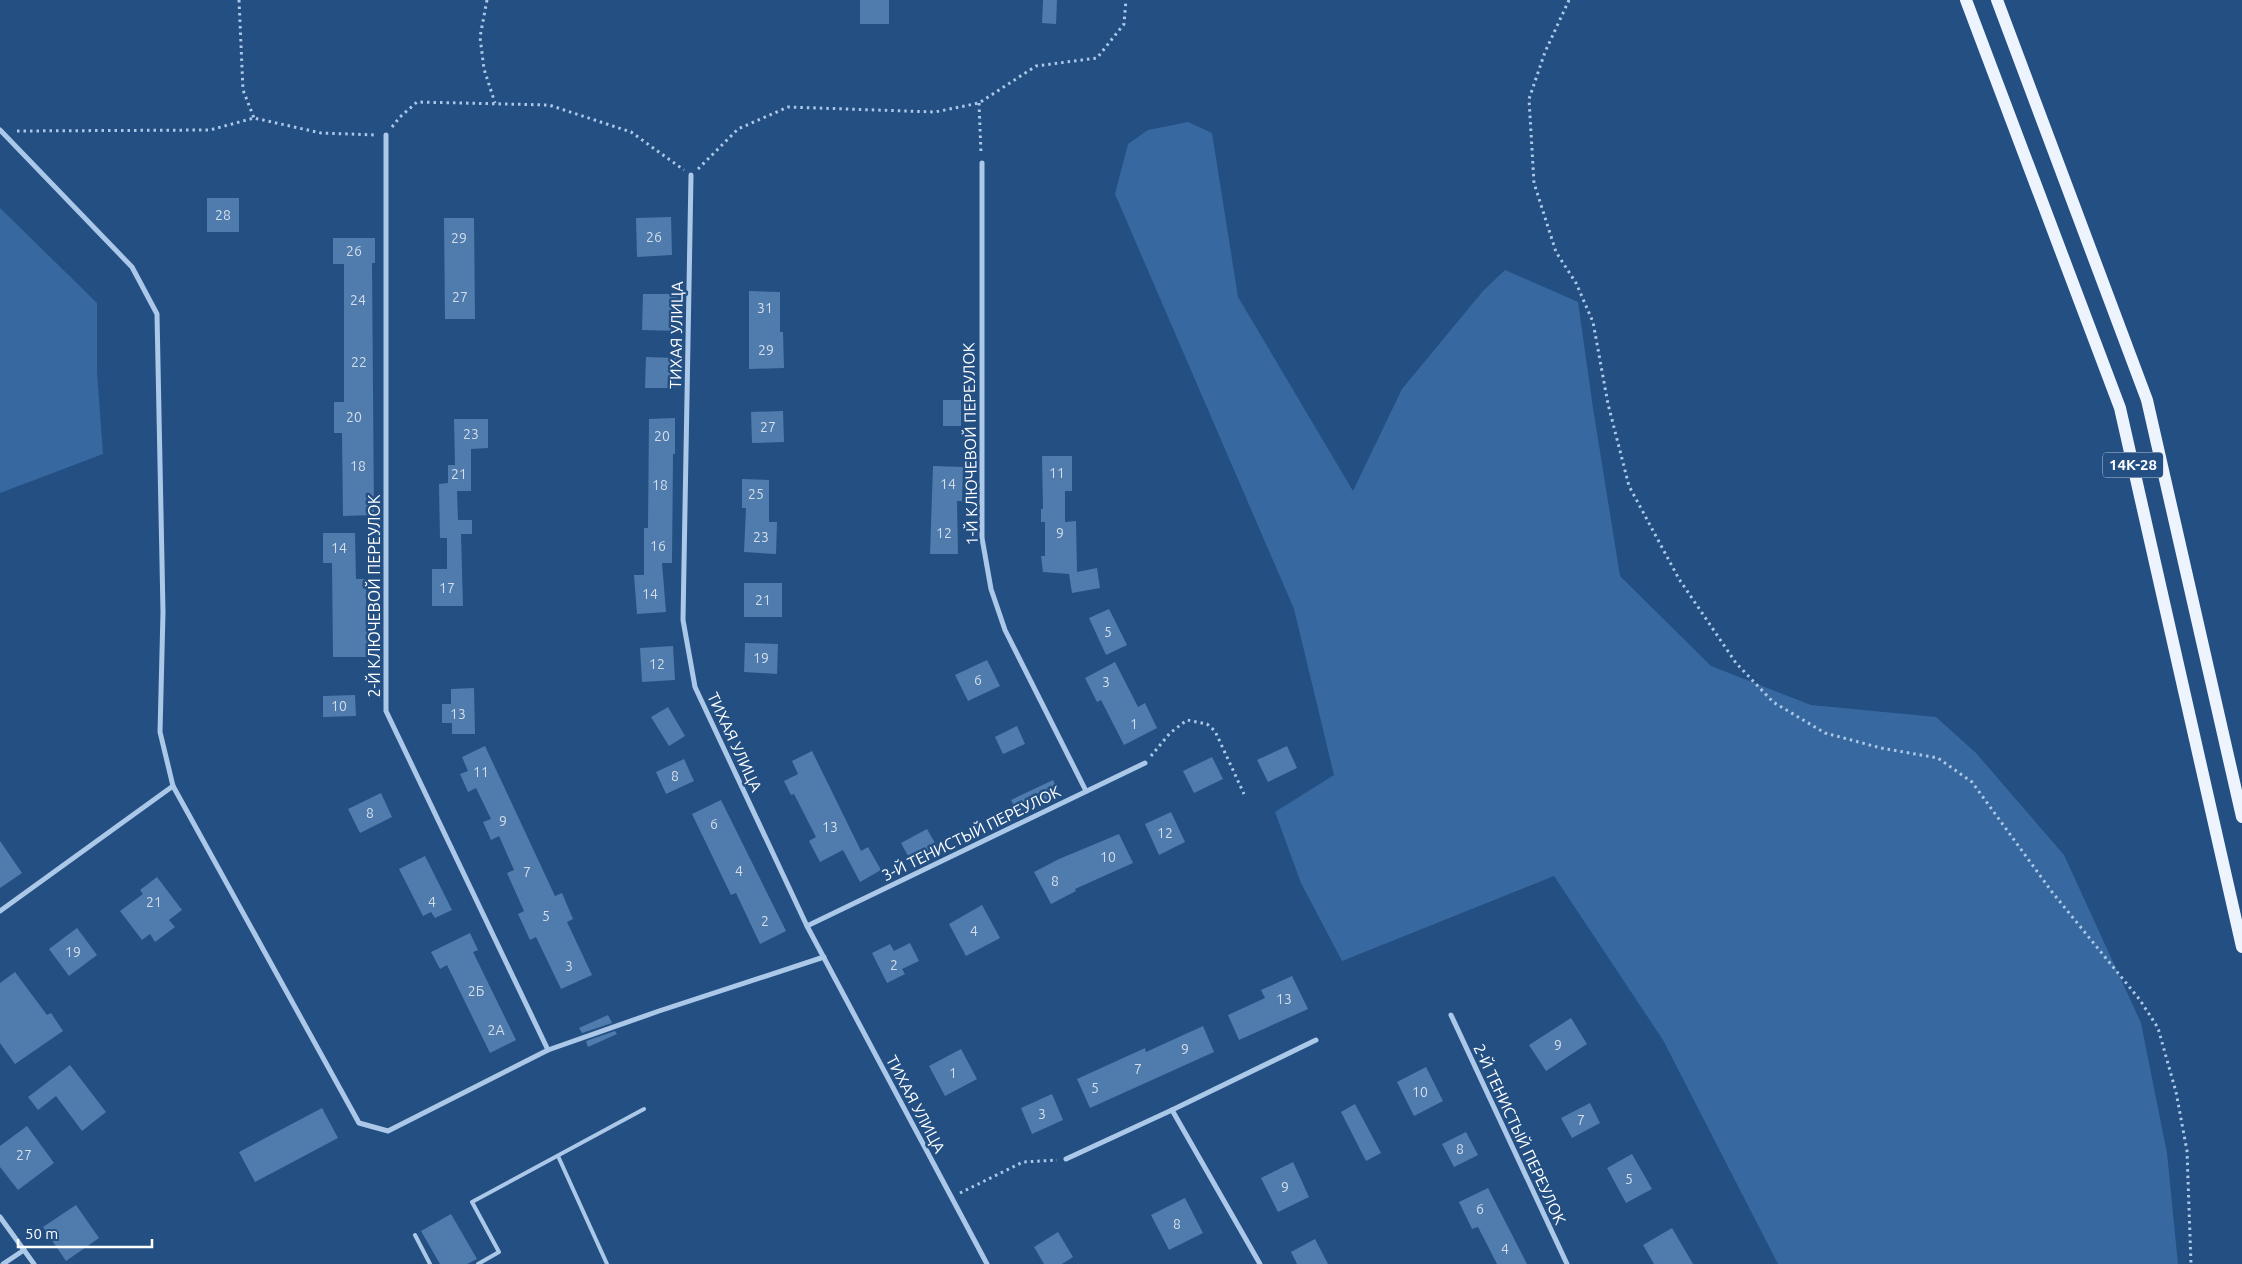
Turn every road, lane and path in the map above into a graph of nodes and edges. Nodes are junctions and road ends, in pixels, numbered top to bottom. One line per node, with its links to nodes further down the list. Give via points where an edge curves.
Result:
1 (239, 0): 9 (path, via 243,90)
2 (487, 0): 7 (path, via 480,37 484,69)
3 (1126, 0): 8 (path, via 1124,24 1097,58 1036,66)
4 (1569, 0): 42 (path, via 1545,52 1529,99 1534,183 1556,252 1576,283 1593,322 1608,404 1629,486 1679,579 1736,663 1773,702 1824,733 1938,758 1972,782 2052,892 2140,1000 2158,1028 2176,1092 2187,1151)
5 (1966, 0): 21 (main road, 14К-28, via 2120,408)
6 (1997, 0): 18 (main road, 14К-28, via 2147,400)
7 (495, 103): 11 (path, via 417,102); 13 (path, via 549,105 631,132)
8 (979, 103): 12 (path); 13 (path, via 935,112 788,107 738,130)
9 (254, 118): 10 (path, via 210,130); 11 (path, via 321,132)
10 (1, 131): 15 (street, via 132,267 157,314 163,612 160,732)
11 (386, 135): 25 (street, 2-Й КЛЮЧЕВОЙ ПЕРЕУЛОК, via 386,711)
12 (982, 163): 16 (street, 1-Й КЛЮЧЕВОЙ ПЕРЕУЛОК, via 981,485 984,546 991,589 1005,630)
13 (691, 175): 20 (street, ТИХАЯ УЛИЦА, via 683,620 695,687)
14 (1145, 763): 16 (street, 3-Й ТЕНИСТЫЙ ПЕРЕУЛОК); 17 (path, via 1170,733 1187,720 1207,724 1215,730)
15 (173, 786): 19 (street); 25 (street, via 359,1123 388,1131)
16 (1086, 791): 20 (street, 3-Й ТЕНИСТЫЙ ПЕРЕУЛОК)
17 (1244, 794)
18 (2242, 817)
19 (0, 911)
20 (807, 926): 22 (street, ТИХАЯ УЛИЦА)
21 (2242, 948)
22 (824, 958): 25 (street); 30 (street, ТИХАЯ УЛИЦА)
23 (1451, 1015): 41 (street, 2-Й ТЕНИСТЫЙ ПЕРЕУЛОК)
24 (1316, 1040): 27 (street)
25 (548, 1050)
26 (644, 1109): 28 (lane)
27 (1172, 1110): 29 (street); 40 (street)
28 (558, 1156): 37 (lane, via 472,1202 499,1252); 38 (lane)
29 (1066, 1159): 30 (path, via 1023,1162)
30 (951, 1198): 39 (street, ТИХАЯ УЛИЦА)
31 (0, 1217): 33 (street)
32 (415, 1235): 36 (lane)
33 (24, 1250): 34 (street); 35 (street)
34 (3, 1264)
35 (34, 1264)
36 (430, 1264)
37 (478, 1264)
38 (607, 1264)
39 (987, 1264)
40 (1260, 1264)
41 (1567, 1264)
42 (2191, 1264)

